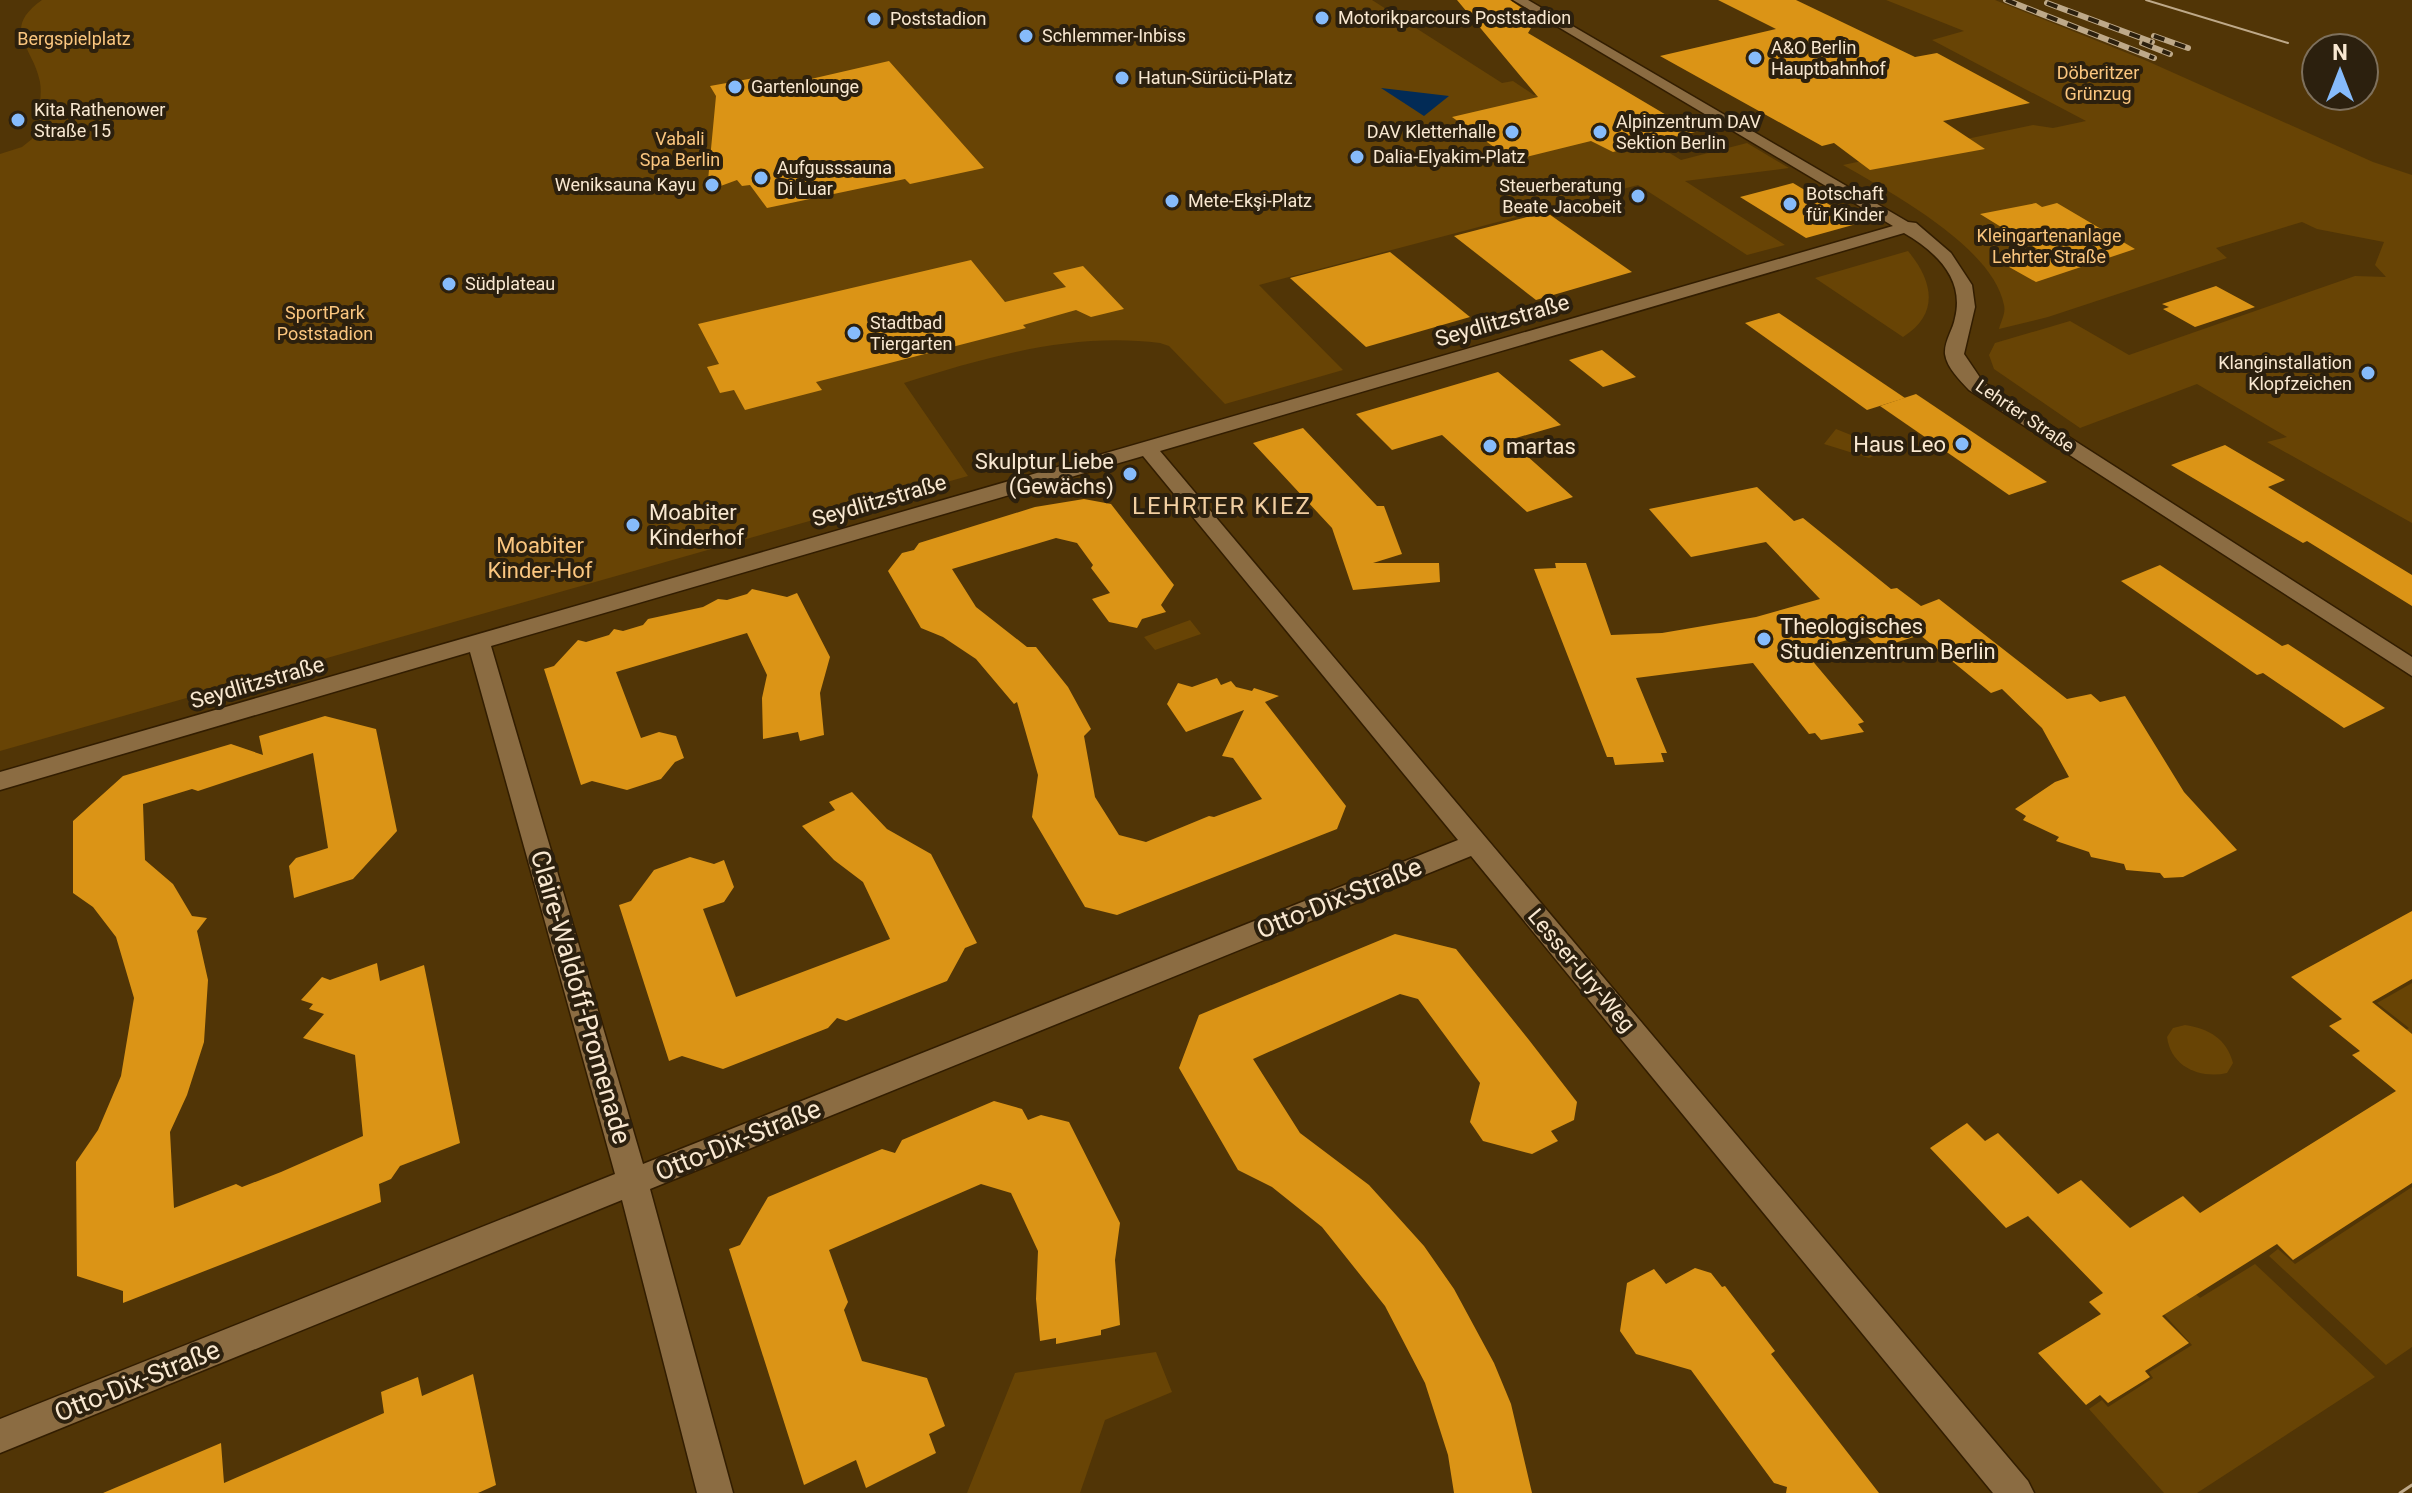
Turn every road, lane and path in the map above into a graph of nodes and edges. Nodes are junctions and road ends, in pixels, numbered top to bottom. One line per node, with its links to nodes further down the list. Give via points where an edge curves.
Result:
1 (1519, 0): 2 (street, Lehrter Straße)
2 (1910, 226): 3 (street, Seydlitzstraße); 5 (street, Lehrter Straße, via 1943,253 1966,287 1965,315 1954,351 1960,369 1976,386)
3 (1147, 448): 4 (street, Seydlitzstraße); 7 (street, Lesser-Ury-Weg)
4 (478, 642): 6 (street, Seydlitzstraße); 8 (street, Claire-Waldoff-Promenade)
5 (2412, 668)
6 (0, 781)
7 (1476, 843): 8 (street, Otto-Dix-Straße); 11 (street, Lesser-Ury-Weg)
8 (633, 1182): 9 (street, Otto-Dix-Straße); 10 (street, Claire-Waldoff-Promenade)
9 (0, 1436)
10 (715, 1493)
11 (2016, 1493)

